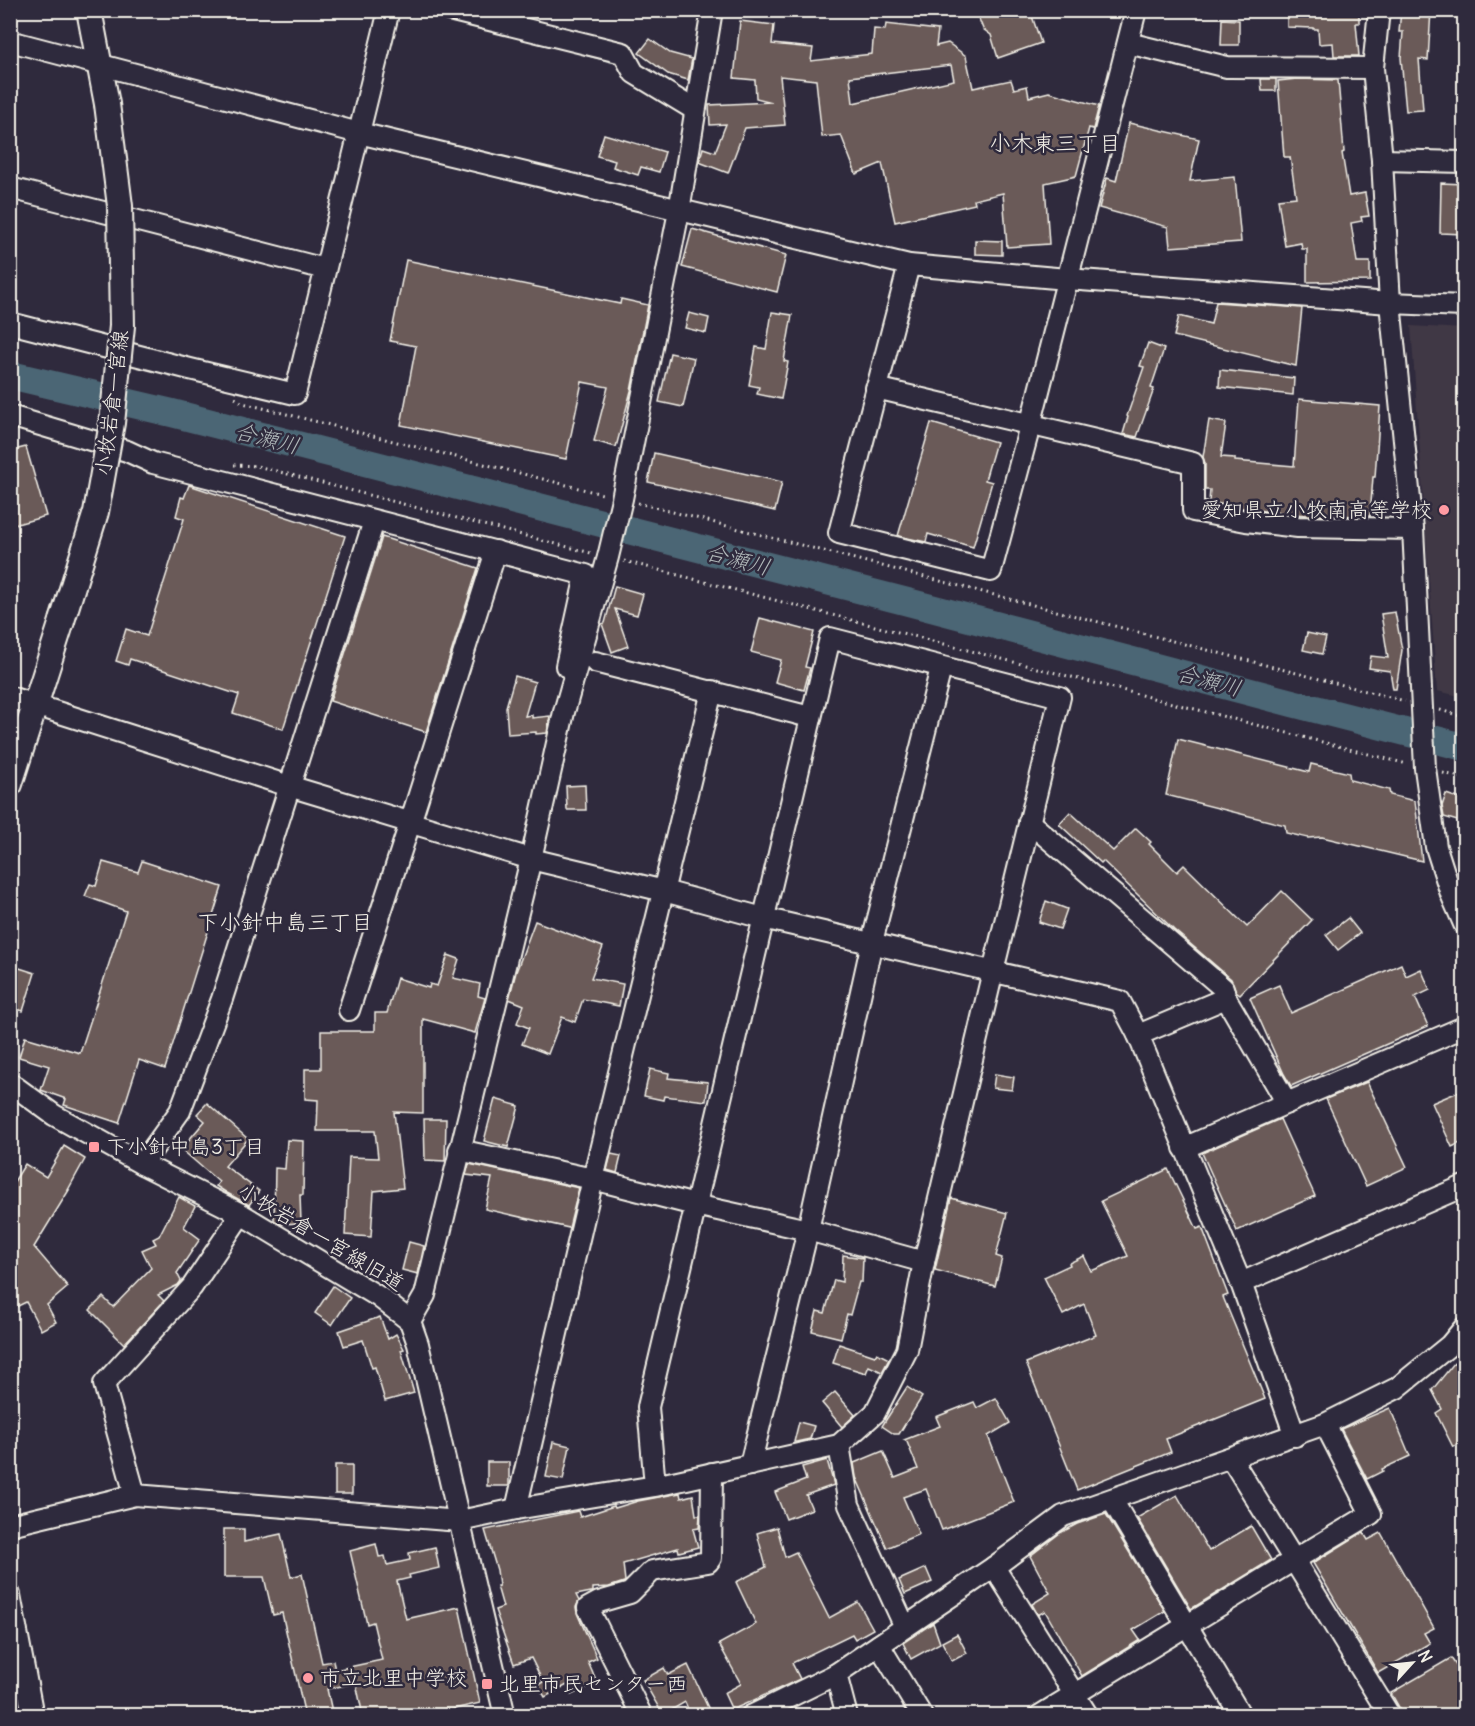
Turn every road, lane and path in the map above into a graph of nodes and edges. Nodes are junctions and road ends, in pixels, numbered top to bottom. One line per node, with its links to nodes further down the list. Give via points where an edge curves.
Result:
1 (89, 10): 9 (main road, 小牧岩倉一宮線)
2 (389, 10): 12 (street)
3 (449, 10): 11 (street, via 623,53 634,73)
4 (712, 10): 11 (street)
5 (1136, 10): 8 (street)
6 (1379, 10): 10 (street)
7 (10, 41): 9 (street)
8 (1128, 43): 10 (street, via 1227,67); 19 (street)
9 (101, 66): 12 (street); 37 (main road, 小牧岩倉一宮線, bridge, via 120,206 122,326 112,423 96,512)
10 (1374, 68): 13 (street)
11 (695, 110): 16 (street)
12 (359, 133): 16 (street); 18 (street)
13 (1382, 160): 14 (street); 20 (street)
14 (1464, 162)
15 (10, 188): 18 (street)
16 (679, 211): 17 (street); 28 (street)
17 (909, 265): 19 (street); 23 (street)
18 (325, 269): 22 (street, via 295,394)
19 (1067, 279): 20 (street); 26 (street)
20 (1390, 303): 21 (street); 30 (street)
21 (1464, 306)
22 (10, 323)
23 (876, 388): 26 (street); 26 (street, via 838,533 969,566 991,571)
24 (234, 398): 28 (path)
25 (10, 416): 29 (street, via 127,451 153,463)
26 (1030, 426): 30 (street, via 1193,463 1193,511 1298,527)
27 (224, 464): 32 (path, via 257,466)
28 (622, 499): 32 (street); 38 (path)
29 (374, 521): 31 (street); 45 (street)
30 (1413, 529): 38 (street)
31 (496, 551): 39 (street, via 585,575 558,702); 47 (street)
32 (609, 554): 39 (street); 42 (path)
33 (595, 662): 35 (street)
34 (941, 668): 40 (street, via 830,638); 46 (street, via 1060,697); 52 (street)
35 (712, 691): 40 (street); 49 (street)
36 (10, 697): 37 (street)
37 (36, 705): 44 (main road, 小牧岩倉一宮線); 45 (street)
38 (1422, 708): 41 (path); 42 (street)
39 (564, 712): 48 (street)
40 (810, 717): 50 (street)
41 (1464, 717)
42 (1425, 768): 43 (path); 51 (street, via 1436,847)
43 (1464, 778)
44 (10, 784)
45 (289, 786): 47 (street); 62 (street, via 222,999 180,1111)
46 (1029, 822): 53 (street); 54 (street, via 1223,988)
47 (410, 823): 48 (street); 55 (street)
48 (531, 859): 49 (street); 61 (street)
49 (664, 891): 50 (street); 63 (street)
50 (763, 918): 52 (street); 65 (street)
51 (1464, 924)
52 (872, 942): 53 (street); 67 (street)
53 (993, 971): 57 (street, via 1120,1001); 68 (street)
54 (1226, 998): 57 (street); 59 (street)
55 (349, 1010)
56 (1464, 1028): 59 (street)
57 (1138, 1035): 60 (street)
58 (10, 1083): 62 (street, 小牧岩倉一宮線旧道, via 54,1115)
59 (1287, 1102): 60 (street)
60 (1184, 1148): 69 (street)
61 (459, 1150): 63 (street); 70 (street, via 425,1295)
62 (142, 1164): 66 (street, 小牧岩倉一宮線旧道)
63 (593, 1179): 65 (street); 81 (street)
64 (1464, 1186): 69 (street)
65 (695, 1205): 67 (street); 78 (street, via 648,1407)
66 (241, 1214): 70 (street, 小牧岩倉一宮線旧道, via 379,1297); 79 (street, via 192,1287 104,1384)
67 (808, 1230): 68 (street); 76 (street)
68 (924, 1262): 74 (street, via 907,1350 875,1413)
69 (1241, 1283): 73 (street)
70 (410, 1321): 82 (street, 小牧岩倉一宮線旧道)
71 (1464, 1328): 72 (street, via 1450,1345 1397,1388)
72 (1325, 1424): 73 (street); 84 (street, via 1371,1514)
73 (1295, 1436): 75 (street)
74 (839, 1445): 76 (street); 88 (street, via 849,1505)
75 (1231, 1458): 80 (street); 84 (street)
76 (750, 1465): 77 (street)
77 (712, 1473): 78 (street); 95 (street, via 708,1562 652,1571 630,1593 588,1608)
78 (655, 1486): 81 (street)
79 (135, 1495): 82 (street); 83 (street)
80 (1112, 1500): 85 (street, via 1063,1516); 87 (street)
81 (516, 1509): 82 (street)
82 (460, 1521): 94 (street, 小牧岩倉一宮線旧道)
83 (10, 1525)
84 (1294, 1560): 87 (street); 102 (street)
85 (994, 1567): 88 (street); 92 (street)
86 (10, 1595): 89 (street)
87 (1186, 1626): 92 (street); 101 (street)
88 (905, 1627): 90 (street)
89 (15, 1643): 93 (street)
90 (879, 1645): 91 (street); 98 (street)
91 (836, 1674): 96 (street); 97 (street)
92 (1075, 1694): 99 (street); 100 (street)
93 (33, 1716)
94 (506, 1716)
95 (642, 1716)
96 (751, 1716)
97 (847, 1716)
98 (922, 1716)
99 (1039, 1716)
100 (1088, 1716)
101 (1241, 1716)
102 (1390, 1716)

